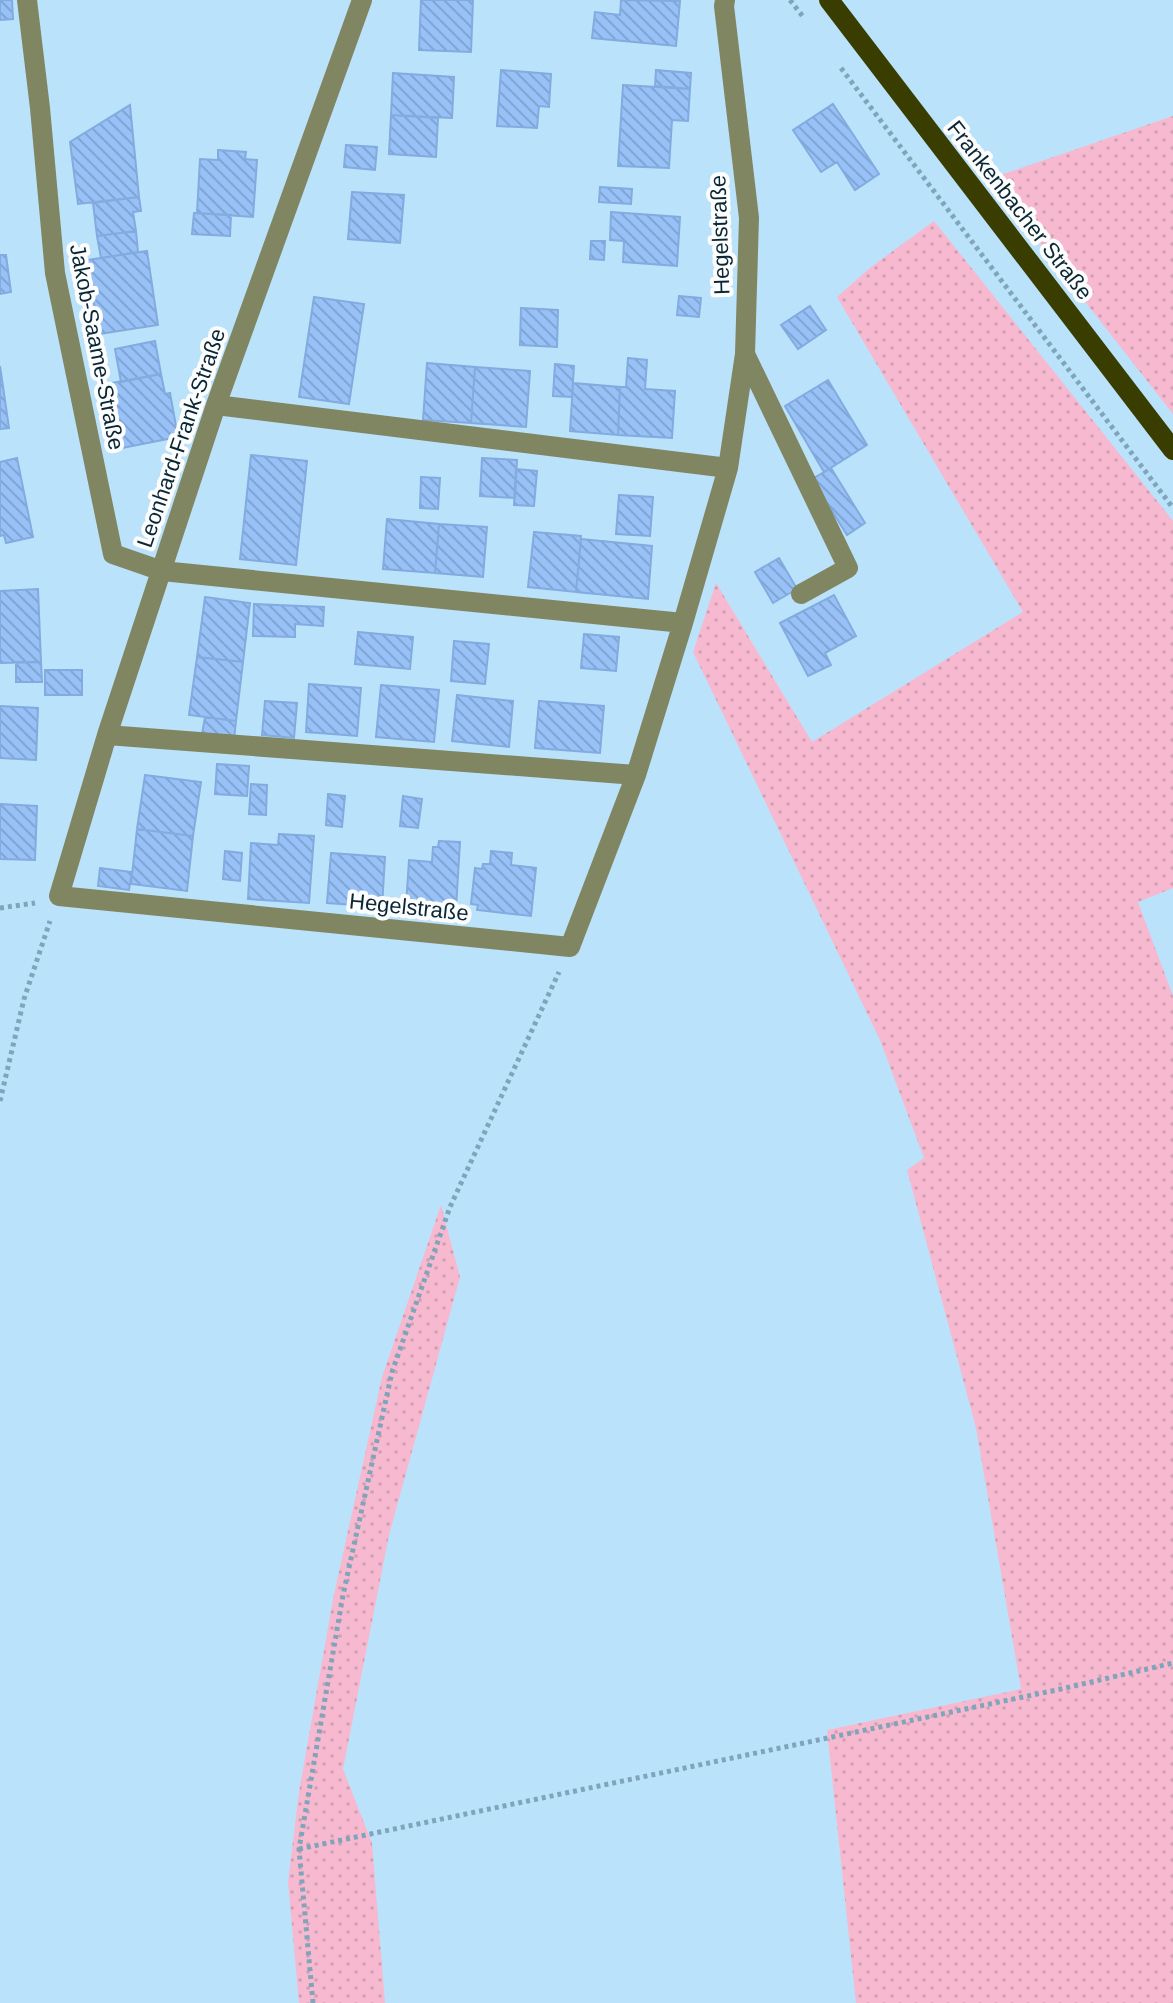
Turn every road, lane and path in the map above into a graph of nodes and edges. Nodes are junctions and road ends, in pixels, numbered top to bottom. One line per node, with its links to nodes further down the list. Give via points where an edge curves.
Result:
1 (27, 0): 13 (street, Jakob-Saame-Straße, via 55,273 113,554)
2 (362, 0): 9 (street, Leonhard-Frank-Straße)
3 (725, 0): 8 (street, Hegelstraße, via 749,218)
4 (790, 0): 6 (path)
5 (829, 0): 10 (main road, Frankenbacher Straße)
6 (809, 26)
7 (838, 64): 12 (path)
8 (745, 354): 11 (street, Hegelstraße); 14 (street, via 848,568)
9 (216, 405): 11 (street); 13 (street, Leonhard-Frank-Straße)
10 (1173, 450)
11 (728, 468): 15 (street, Hegelstraße)
12 (1173, 508)
13 (162, 571): 15 (street); 16 (street, Leonhard-Frank-Straße)
14 (801, 594)
15 (683, 623): 17 (street, Hegelstraße)
16 (107, 735): 17 (street); 18 (street, Leonhard-Frank-Straße)
17 (636, 775): 19 (street, Hegelstraße)
18 (59, 896): 19 (street, Hegelstraße); 20 (path, via 24,999)
19 (570, 947): 22 (path, via 450,1207 392,1372 343,1595)
20 (0, 1101)
21 (1173, 1663): 22 (path)
22 (299, 1849): 23 (path)
23 (313, 2003)

